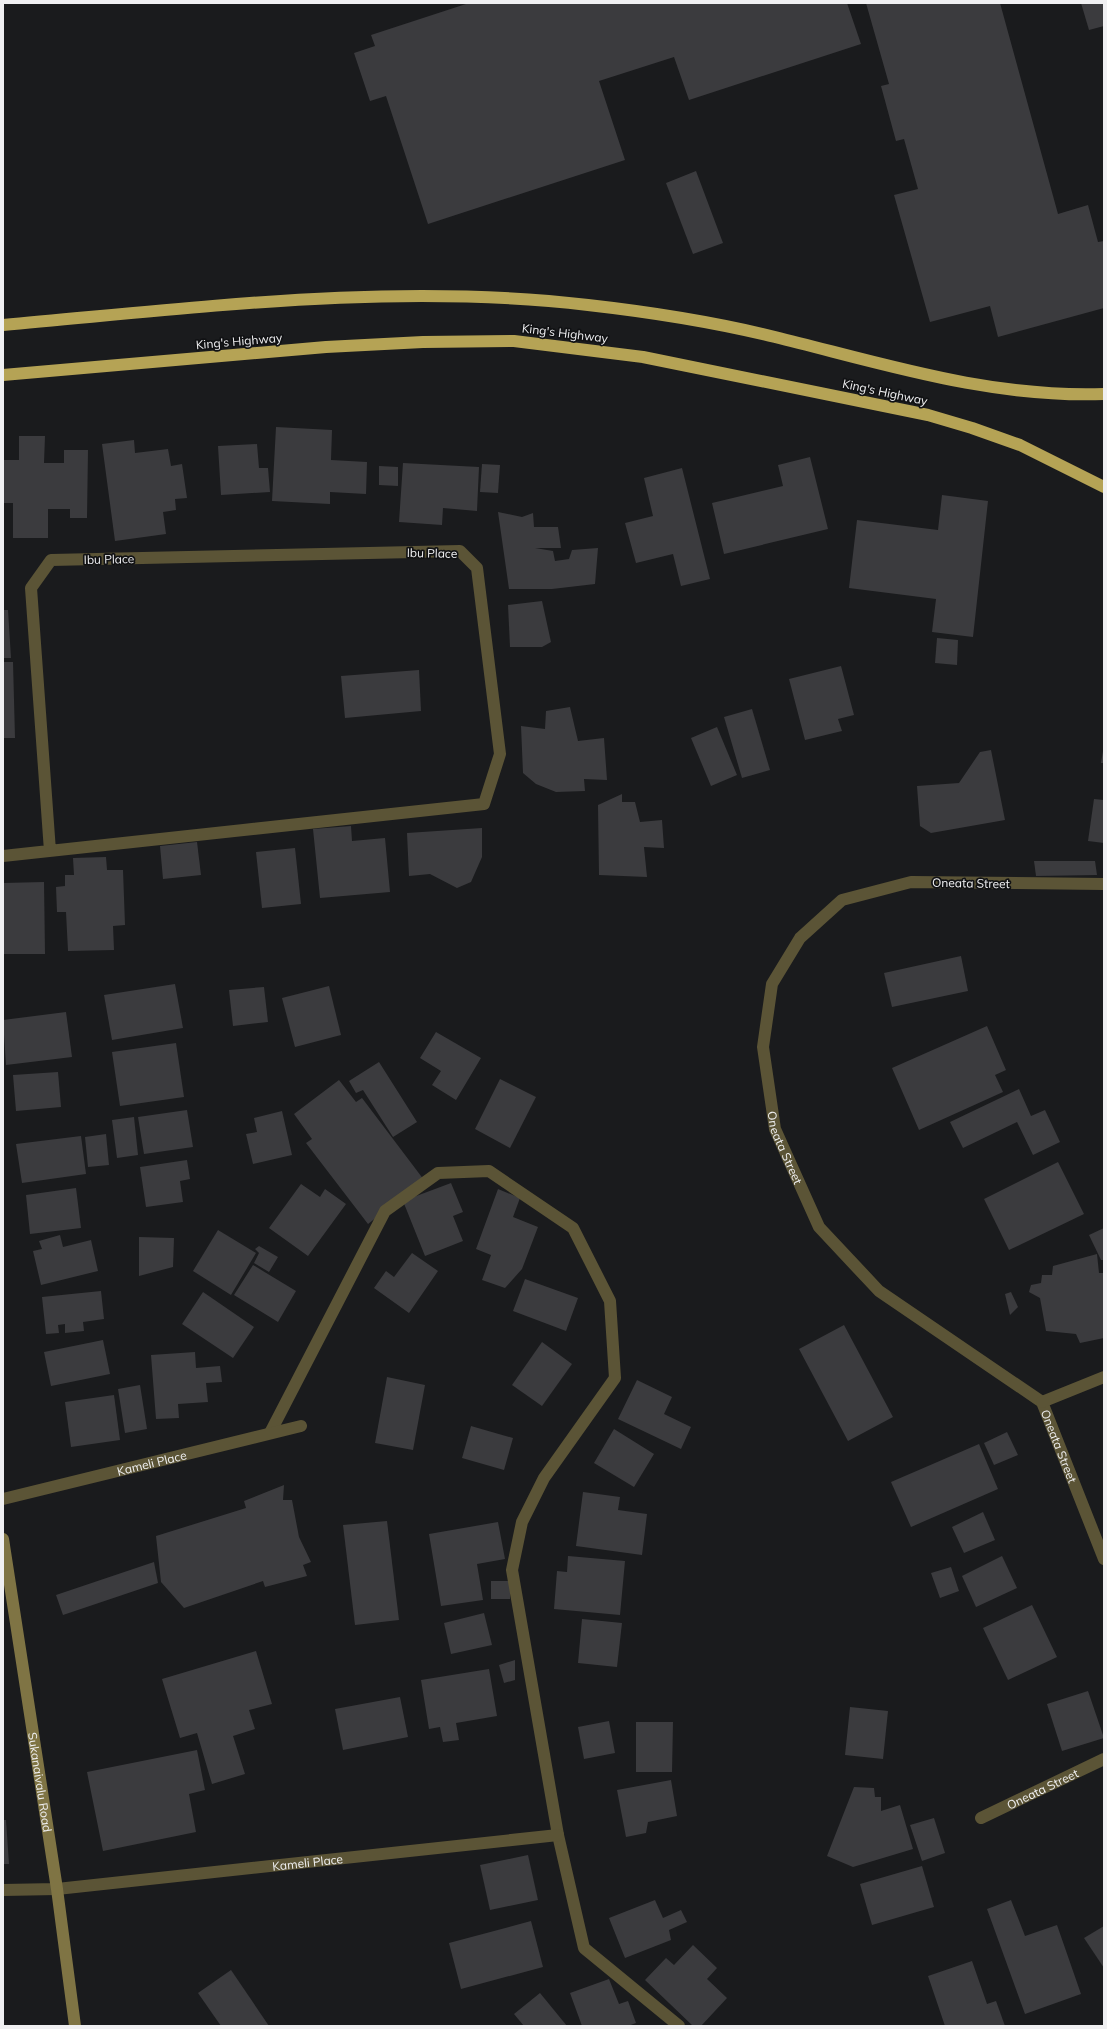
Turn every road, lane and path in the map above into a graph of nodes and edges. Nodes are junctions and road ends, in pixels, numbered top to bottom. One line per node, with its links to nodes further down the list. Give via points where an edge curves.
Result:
1 (3, 325): 3 (highway, King's Highway, via 304,299 476,296 588,305 688,320 773,336 916,374 1019,391 1056,395)
2 (3, 375): 4 (highway, King's Highway, via 326,347 514,341 643,357 928,415 1020,445)
3 (1104, 394)
4 (1104, 487)
5 (50, 851): 5 (street, Ibu Place, via 484,804 500,754 477,568 460,551 51,560 31,588); 6 (street, Ibu Place)
6 (3, 856)
7 (1104, 884): 9 (street, Oneata Street, via 911,882 842,900 800,938 772,984 763,1047 775,1129 819,1227 879,1291)
8 (1104, 1377): 9 (street)
9 (1042, 1402): 14 (street, Oneata Street)
10 (301, 1426): 11 (street, Kameli Place)
11 (270, 1434): 12 (street, Kameli Place); 17 (street, via 385,1211 438,1173 489,1171 573,1228 610,1301 616,1378 544,1478 522,1522 512,1570)
12 (3, 1500)
13 (3, 1539): 18 (main road, Sukanaivalu Road)
14 (1104, 1559)
15 (1104, 1759): 16 (street, Oneata Street)
16 (981, 1818)
17 (558, 1835): 18 (street, Kameli Place); 21 (street, via 584,1948)
18 (57, 1889): 19 (street, Kameli Place); 20 (main road, Sukanaivalu Road)
19 (3, 1890)
20 (75, 2026)
21 (678, 2026)

